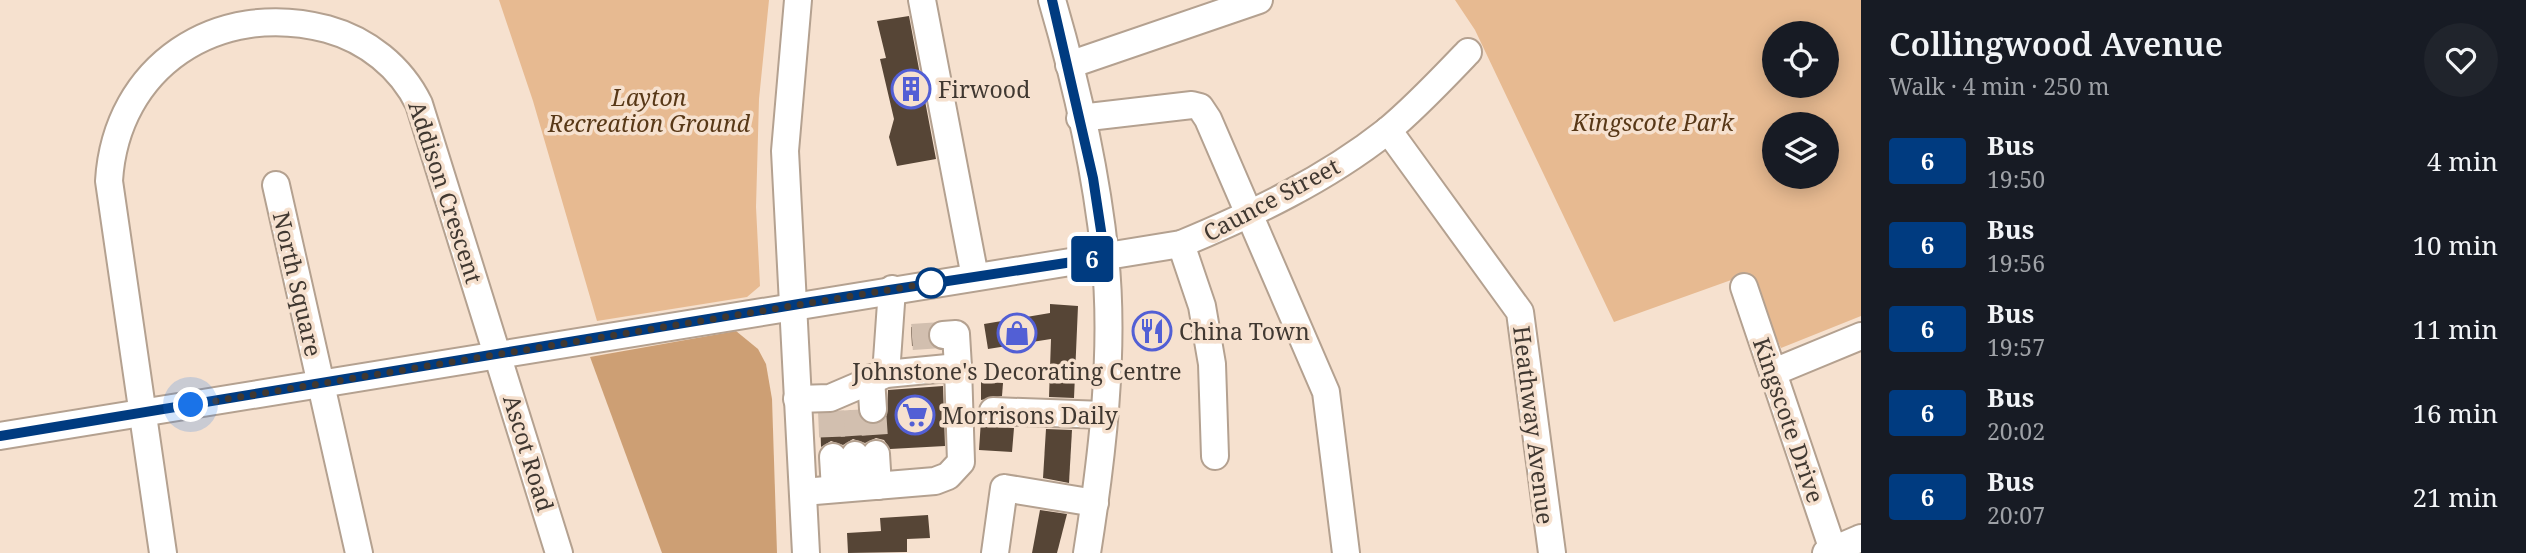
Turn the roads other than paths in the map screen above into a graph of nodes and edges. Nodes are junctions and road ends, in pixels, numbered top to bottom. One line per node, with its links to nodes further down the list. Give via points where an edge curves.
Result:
1 (798, 0): 16 (street, via 785,151)
2 (922, 0): 13 (street)
3 (1259, 0): 6 (street)
4 (1056, 1): 6 (street)
5 (1468, 52): 8 (street, Caunce Street)
6 (1069, 65): 7 (street)
7 (1080, 118): 10 (street, via 1176,105 1200,107); 12 (street)
8 (1388, 130): 10 (street, Caunce Street); 42 (street, Heathway Avenue, via 1520,312)
9 (276, 185): 22 (street, North Square)
10 (1249, 216): 11 (street, Caunce Street); 41 (street, via 1326,392)
11 (1181, 244): 12 (street, Caunce Street); 29 (street, via 1202,306 1212,364)
12 (1105, 257): 13 (street, Caunce Street); 27 (street)
13 (975, 277): 15 (street, Caunce Street)
14 (1744, 287): 21 (street, Kingscote Drive)
15 (892, 289): 16 (street, Caunce Street); 23 (street, via 901,337)
16 (792, 305): 19 (street, Caunce Street); 24 (street)
17 (943, 335): 20 (street, via 956,334)
18 (1861, 336): 21 (street)
19 (499, 354): 22 (street, Caunce Street); 26 (street, Addison Crescent, via 409,85 395,68 359,41 337,32 289,21 240,24 192,40 156,70 129,110 111,158 109,181); 37 (street, Ascot Road)
20 (958, 367): 23 (street); 30 (street, via 961,462 934,481)
21 (1774, 372): 34 (street, Kingscote Drive)
22 (321, 384): 26 (street, Caunce Street); 36 (street, North Square)
23 (856, 396): 24 (street)
24 (797, 399): 31 (street)
25 (993, 411): 27 (street)
26 (142, 413): 28 (street, Caunce Street); 35 (street, Addison Crescent)
27 (1104, 415): 32 (street)
28 (0, 436)
29 (1215, 456)
30 (857, 488): 30 (street, via 855,455); 31 (street)
31 (803, 492): 38 (street)
32 (1095, 503): 39 (street, via 1004,488); 40 (street)
33 (1861, 538): 34 (street)
34 (1831, 552)
35 (163, 553)
36 (359, 553)
37 (559, 553)
38 (806, 553)
39 (995, 553)
40 (1087, 553)
41 (1346, 553)
42 (1552, 553)

